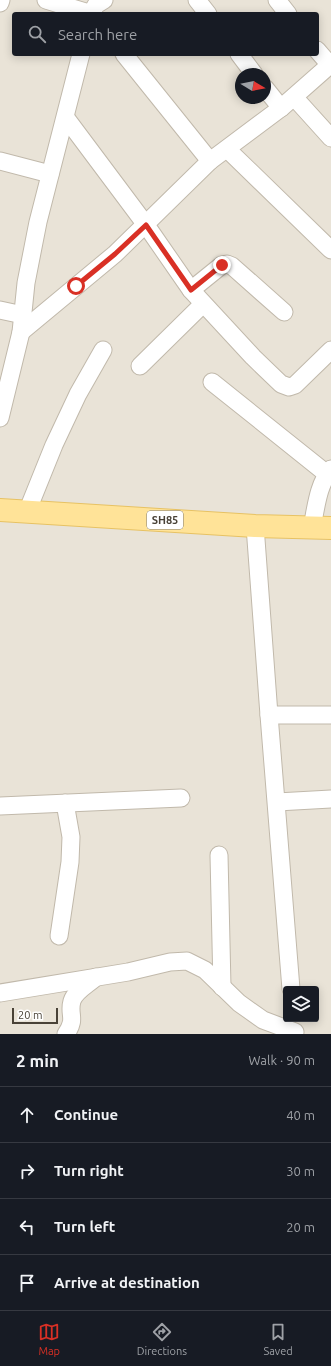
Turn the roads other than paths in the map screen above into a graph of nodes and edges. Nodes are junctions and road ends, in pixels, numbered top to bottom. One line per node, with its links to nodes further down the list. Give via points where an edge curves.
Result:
1 (1, 0): 6 (street)
2 (46, 0): 7 (street)
3 (104, 0): 8 (street, via 96,5)
4 (197, 0): 9 (street)
5 (277, 0): 10 (street)
6 (0, 3)
7 (85, 12)
8 (92, 12)
9 (206, 12)
10 (286, 12)
11 (319, 52): 15 (street)
12 (81, 56): 20 (street)
13 (126, 56): 24 (street)
14 (240, 56): 16 (street)
15 (330, 64): 18 (street)
16 (250, 68)
17 (271, 96): 19 (street)
18 (294, 97): 19 (street); 21 (street)
19 (281, 108): 22 (street)
20 (66, 118): 25 (street); 26 (street)
21 (331, 138)
22 (227, 149): 24 (street); 27 (street)
23 (0, 161): 25 (street)
24 (210, 161): 26 (street)
25 (50, 174): 32 (street, via 26,283)
26 (146, 225): 28 (street); 33 (street)
27 (331, 250)
28 (191, 290): 29 (street); 31 (street, via 222,265 227,264)
29 (204, 304): 35 (street, via 253,357 281,384 289,387 296,385); 36 (street)
30 (0, 310): 32 (street)
31 (284, 312)
32 (23, 315): 33 (street)
33 (21, 332): 38 (street)
34 (103, 350): 41 (street, via 78,394)
35 (331, 350)
36 (140, 366)
37 (212, 382): 39 (street)
38 (0, 418)
39 (329, 471): 43 (street, via 320,494)
40 (0, 510): 41 (main road, SH85)
41 (26, 512): 42 (main road, SH85)
42 (255, 526): 43 (main road, SH85); 44 (street)
43 (321, 528)
44 (269, 714): 45 (street); 48 (street)
45 (331, 716)
46 (181, 798): 49 (street)
47 (331, 799): 48 (street)
48 (277, 802): 54 (street)
49 (65, 803): 50 (street); 52 (street, via 71,837 70,862)
50 (0, 806)
51 (219, 855): 55 (street)
52 (59, 936)
53 (96, 977): 55 (street, via 187,961 204,970); 56 (street); 58 (street, via 72,1002 71,1027)
54 (291, 986)
55 (222, 987): 57 (street, via 263,1020)
56 (0, 992)
57 (295, 1028)
58 (66, 1034)

